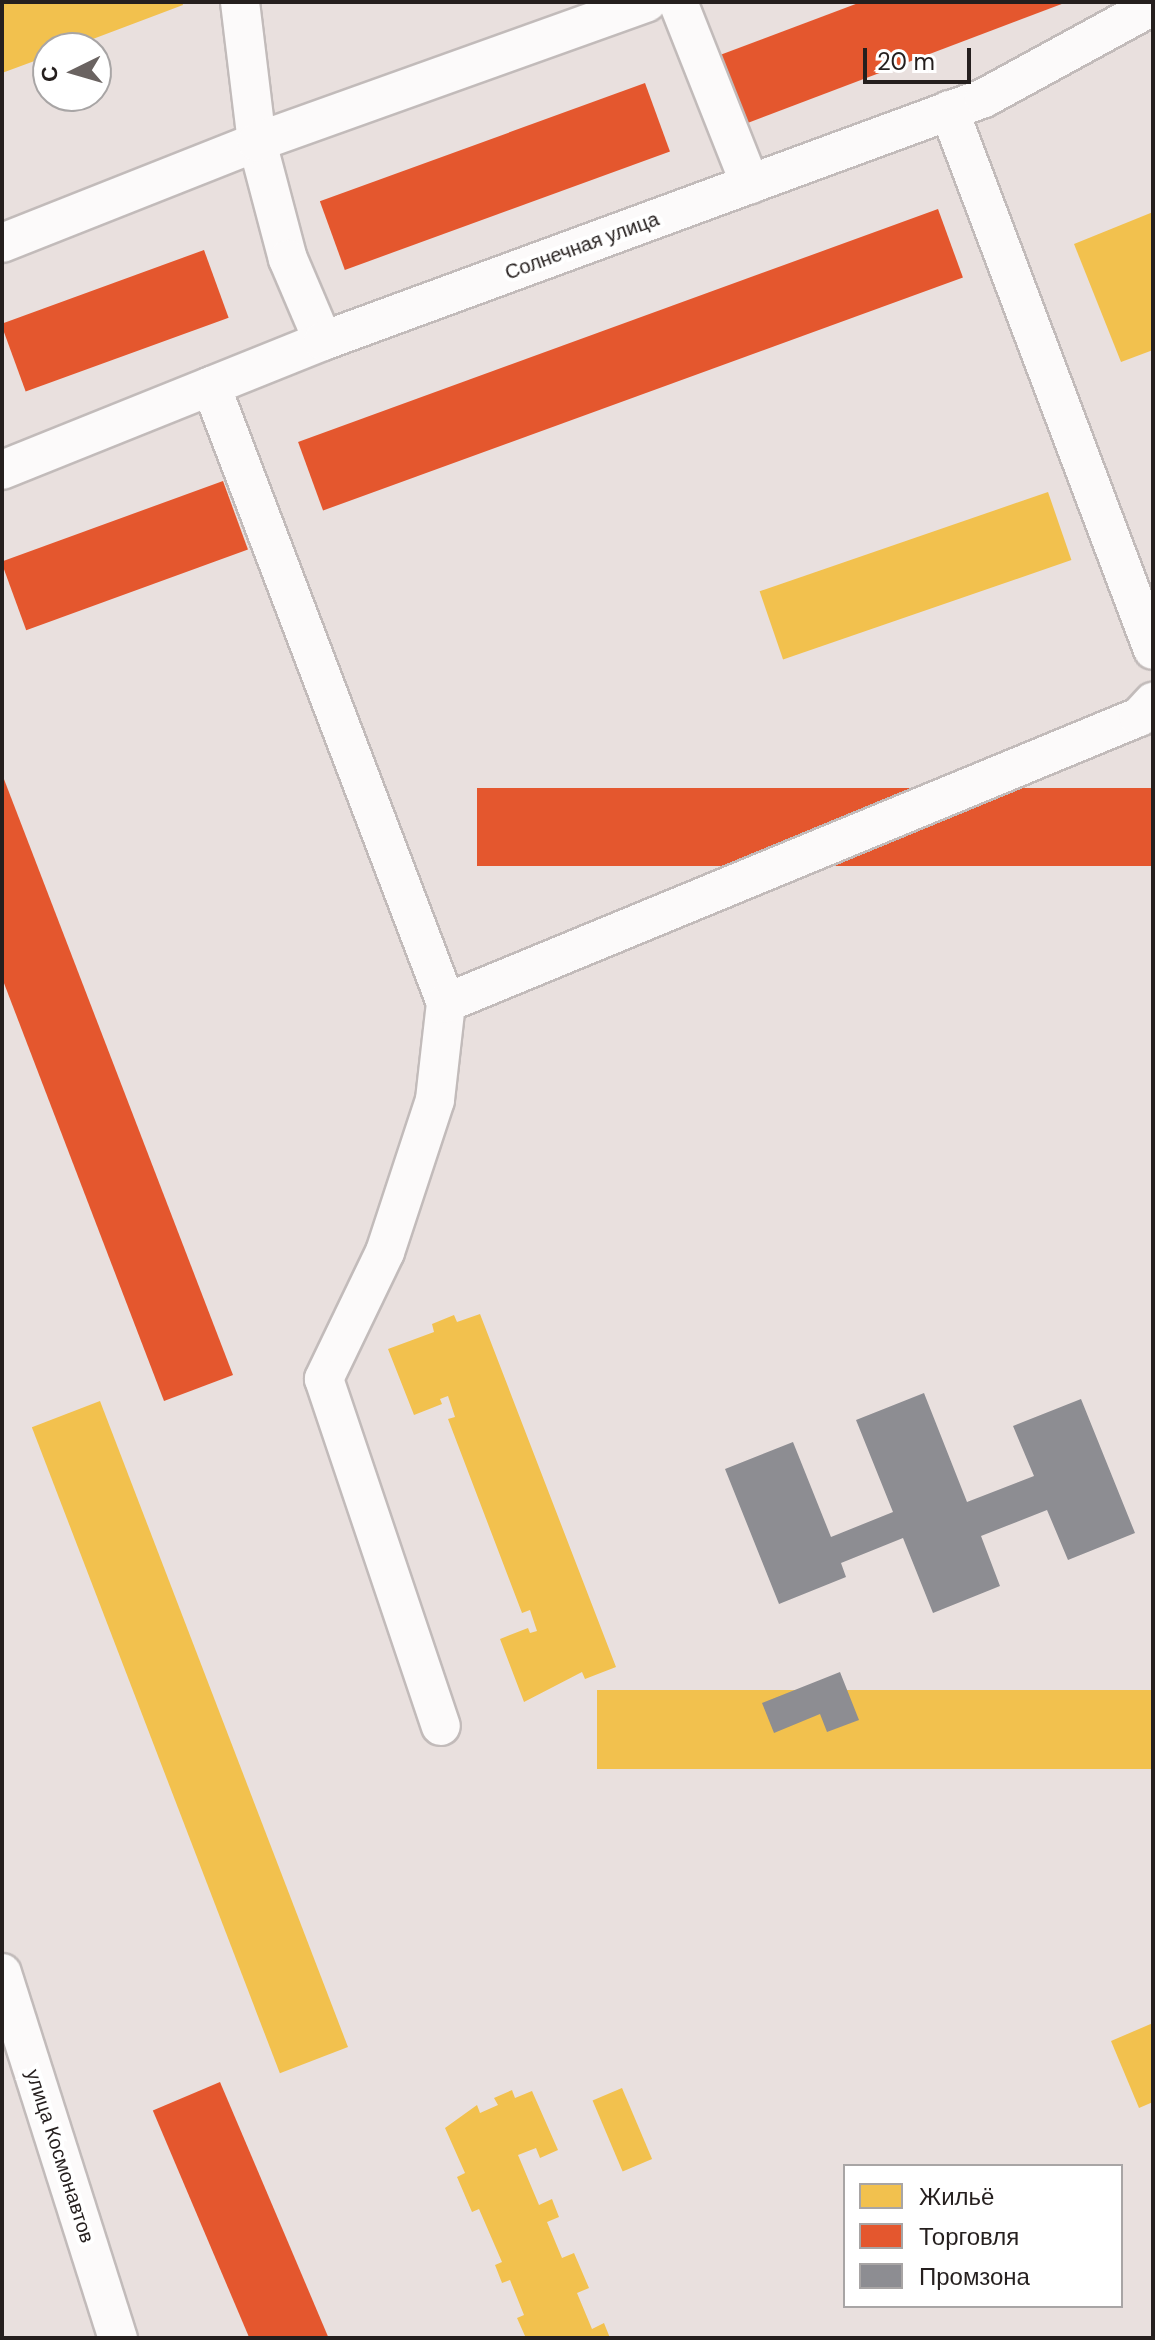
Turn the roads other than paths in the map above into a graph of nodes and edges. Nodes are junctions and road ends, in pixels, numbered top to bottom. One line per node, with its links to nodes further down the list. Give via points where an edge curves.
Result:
1 (240, 2): 6 (street)
2 (647, 2): 6 (street)
3 (678, 2): 7 (street)
4 (1153, 6): 5 (street, Солнечная улица, via 984,98)
5 (949, 110): 7 (street, Солнечная улица); 12 (street)
6 (257, 142): 8 (street); 9 (street, via 288,259)
7 (750, 184): 9 (street, Солнечная улица)
8 (2, 243)
9 (323, 341): 10 (street, Солнечная улица)
10 (211, 386): 11 (street, Солнечная улица); 14 (street)
11 (2, 470)
12 (1153, 650)
13 (1153, 702): 14 (street, via 1139,717)
14 (446, 1003): 15 (street, via 435,1100 385,1252 324,1379)
15 (441, 1726)
16 (2, 1973): 17 (street, улица Космонавтов)
17 (118, 2338)

